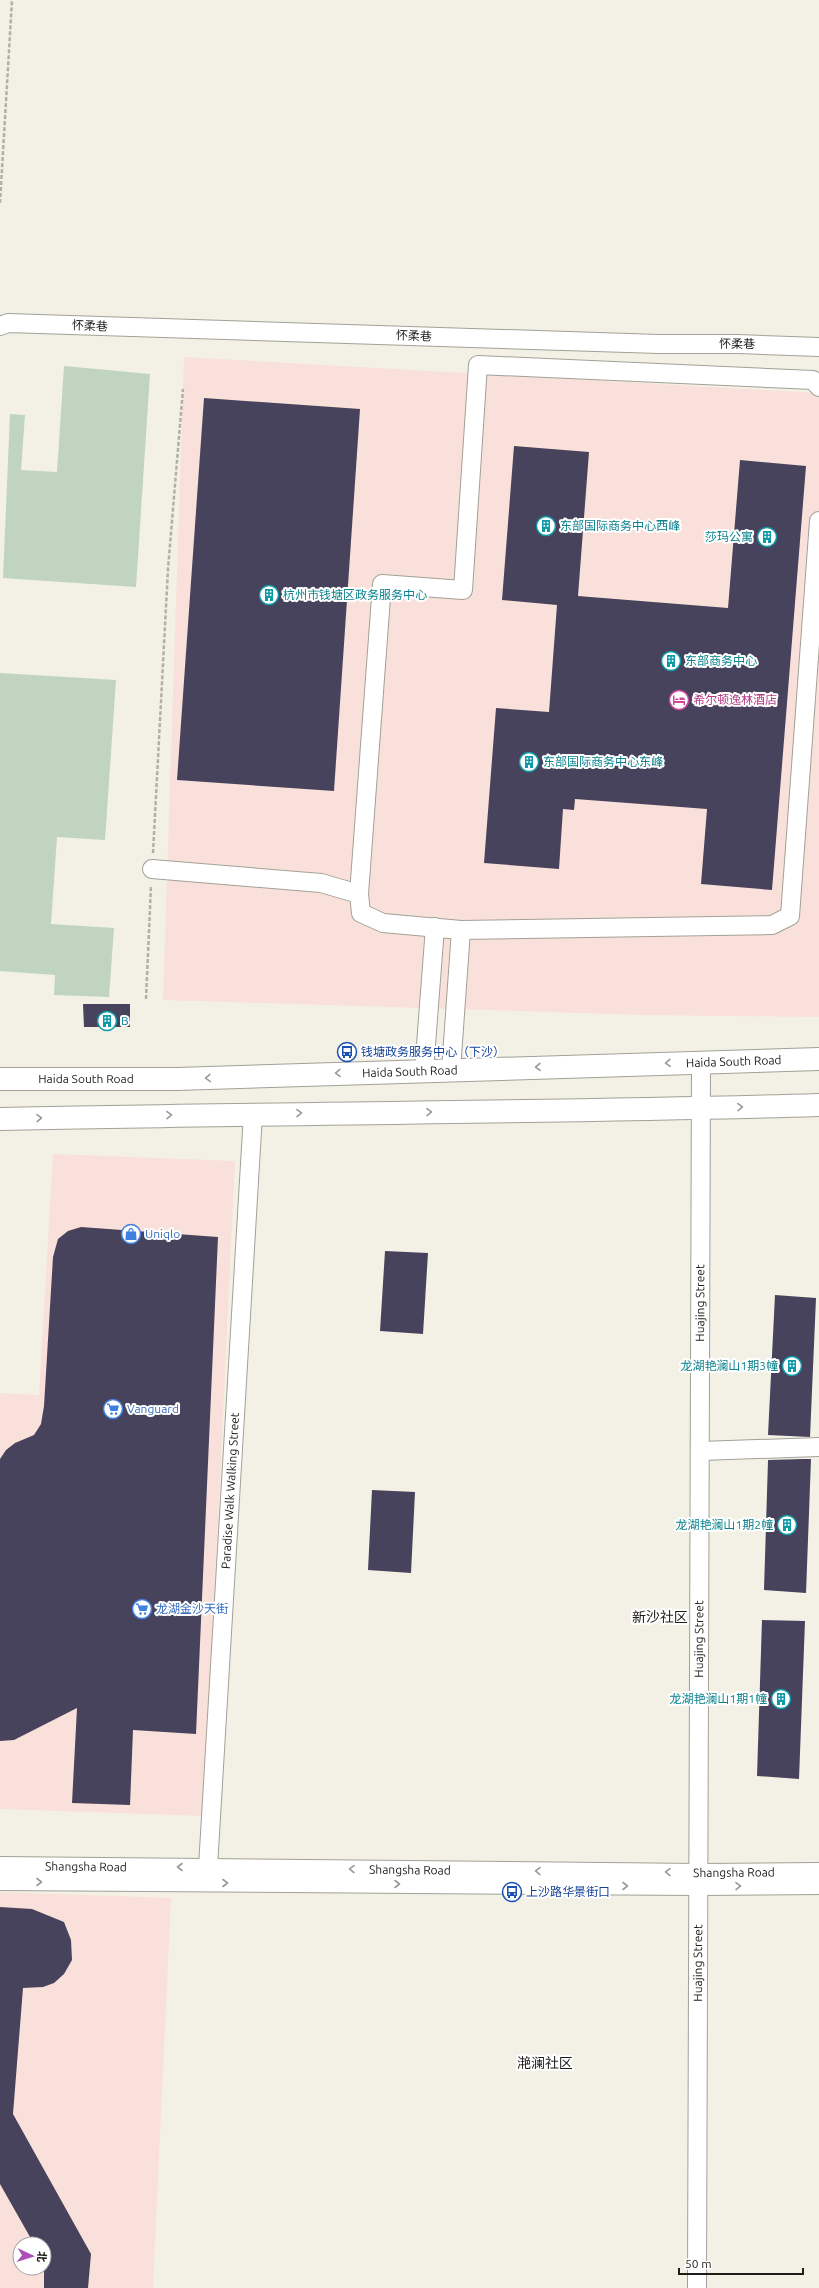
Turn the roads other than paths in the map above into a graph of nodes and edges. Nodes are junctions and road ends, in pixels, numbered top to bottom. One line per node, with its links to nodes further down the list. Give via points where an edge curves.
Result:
1 (3, 322): 2 (street, 怀柔巷, via 651,344)
2 (819, 347)
3 (819, 387): 6 (street, via 813,380 478,365 464,590 382,584)
4 (819, 521): 8 (street, via 790,916 772,924)
5 (152, 869): 6 (street, via 321,883)
6 (359, 894): 7 (street, via 361,913 383,923)
7 (435, 927): 8 (street); 12 (street)
8 (461, 930): 11 (street)
9 (819, 1059): 10 (main road, Haida South Road)
10 (701, 1062): 11 (main road, Haida South Road, one-way to 11); 15 (street, Huajing Street)
11 (451, 1070): 12 (main road, Haida South Road)
12 (424, 1071): 13 (main road, Haida South Road, one-way to 13, via 178,1078)
13 (0, 1079)
14 (819, 1105): 15 (main road, one-way to 14)
15 (701, 1109): 16 (main road, one-way to 15); 19 (street, Huajing Street)
16 (253, 1114): 17 (main road, one-way to 16); 21 (street, Paradise Walk Walking Street)
17 (0, 1119)
18 (819, 1447): 19 (street)
19 (700, 1451): 23 (street, Huajing Street)
20 (0, 1866): 21 (street, Shangsha Road, one-way to 20)
21 (208, 1867): 23 (street, Shangsha Road, one-way to 21)
22 (819, 1872): 23 (street, Shangsha Road)
23 (699, 1879): 24 (street, Shangsha Road, one-way to 23); 25 (street, Shangsha Road, one-way to 25); 26 (street, Huajing Street)
24 (0, 1881)
25 (819, 1885)
26 (697, 2288)

